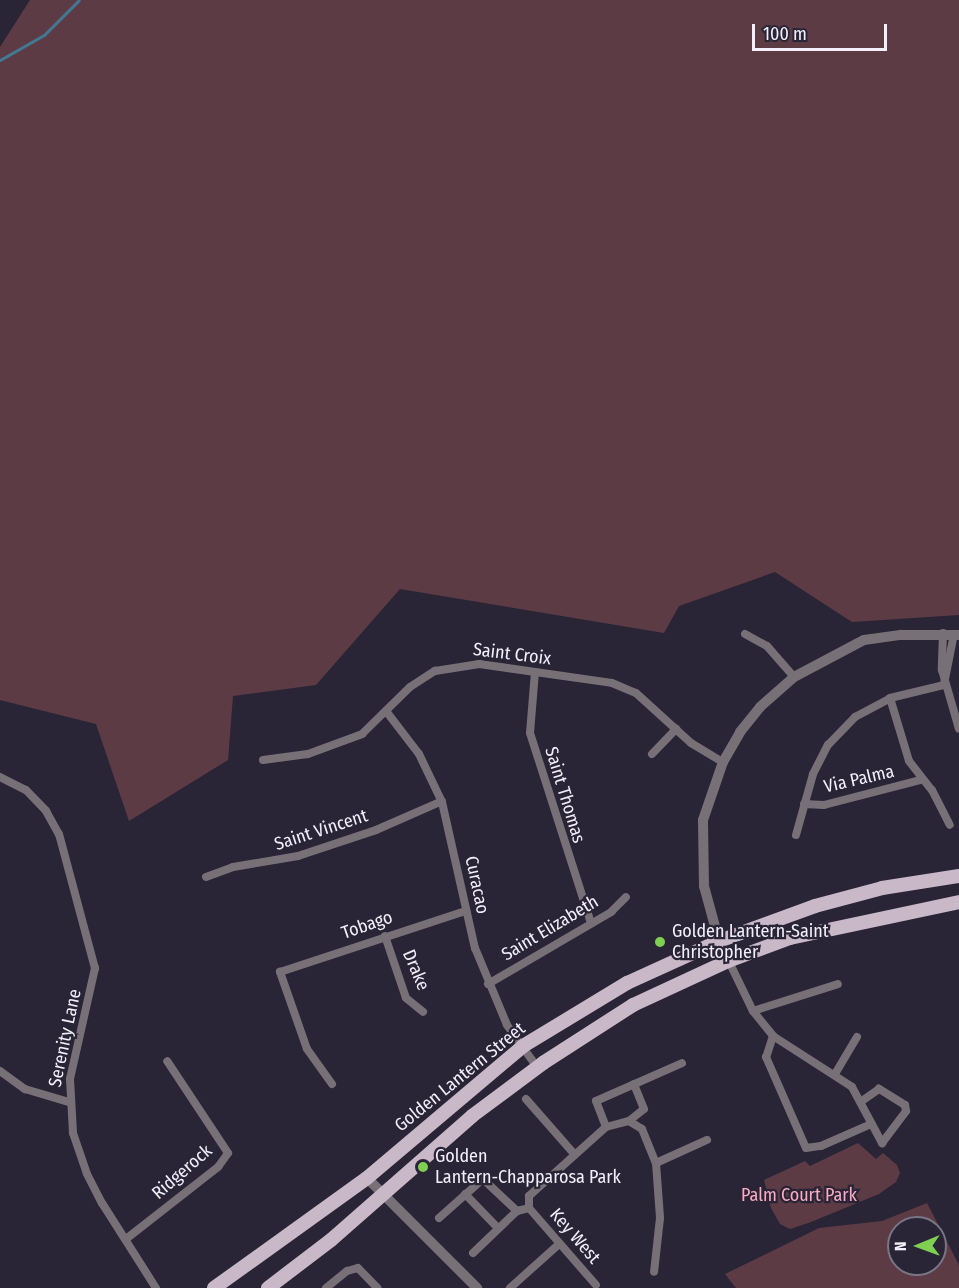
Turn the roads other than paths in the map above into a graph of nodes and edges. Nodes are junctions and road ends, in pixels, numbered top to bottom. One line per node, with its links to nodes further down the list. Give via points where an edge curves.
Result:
1 (745, 634): 4 (street, via 767,646)
2 (952, 634): 4 (street, via 864,640); 5 (street)
3 (536, 672): 7 (street, Saint Croix, via 479,664 454,665 410,687); 8 (street, Saint Croix, via 636,693); 24 (street, Saint Thomas, via 530,733)
4 (794, 677): 12 (street, via 760,707)
5 (944, 685): 6 (street); 9 (street)
6 (890, 698): 14 (street, via 903,748); 16 (street, via 855,717 828,745)
7 (386, 711): 11 (street, Saint Croix, via 362,734 308,754); 15 (street, Curacao, via 419,754)
8 (676, 729): 10 (street); 12 (street, Saint Croix)
9 (959, 729)
10 (652, 754)
11 (263, 760)
12 (723, 762): 26 (street, via 703,820 704,886)
13 (0, 777): 44 (street, Serenity Lane, via 26,790 46,811 58,834 93,949 93,989 70,1079)
14 (921, 780): 16 (street, Via Palma, via 824,805); 17 (street, via 932,790)
15 (442, 801): 20 (street, Saint Vincent, via 376,830 298,856 233,867); 23 (street, Curacao)
16 (804, 804): 18 (street)
17 (950, 825)
18 (796, 835)
19 (959, 876): 26 (main road, Golden Lantern Street, via 849,896)
20 (206, 877)
21 (626, 897): 24 (street, Saint Elizabeth)
22 (959, 902): 27 (main road, via 819,930)
23 (465, 911): 25 (street, Tobago); 28 (street, Curacao)
24 (591, 923): 28 (street, Saint Elizabeth)
25 (385, 936): 31 (street, Drake, via 406,998); 40 (street, Tobago, via 280,972 307,1049)
26 (719, 941): 27 (street); 34 (main road, Golden Lantern Street, via 627,983)
27 (728, 961): 30 (street); 37 (main road, via 633,1005)
28 (488, 984): 34 (street, Curacao, via 507,1025)
29 (838, 984): 30 (street)
30 (753, 1011): 32 (street)
31 (423, 1012)
32 (773, 1036): 39 (street); 46 (street, via 766,1057 806,1148 821,1146)
33 (857, 1037): 39 (street)
34 (523, 1046): 37 (street, Curacao); 51 (main road, Golden Lantern Street)
35 (167, 1061): 58 (street, Ridgerock, via 228,1153 218,1167)
36 (682, 1063): 41 (street)
37 (537, 1067): 52 (main road, via 472,1116)
38 (0, 1071): 44 (street, via 25,1089)
39 (835, 1074): 43 (street)
40 (332, 1084)
41 (634, 1084): 45 (street, via 644,1109); 47 (street, via 596,1101)
42 (526, 1099): 49 (street)
43 (862, 1101): 46 (street); 46 (street, via 879,1089 906,1108 882,1143)
44 (69, 1102): 58 (street, Serenity Lane, via 73,1133 87,1174)
45 (629, 1121): 47 (street); 50 (street, via 642,1129)
46 (871, 1124)
47 (606, 1127): 49 (street)
48 (706, 1140): 50 (street)
49 (575, 1155): 54 (street, via 529,1196)
50 (656, 1163): 61 (street, via 660,1218)
51 (367, 1178): 52 (street); 64 (main road, Golden Lantern Street)
52 (384, 1194): 65 (main road); 68 (street)
53 (465, 1194): 55 (street, via 483,1179); 56 (street); 57 (street)
54 (529, 1208): 55 (street); 59 (street, Key West)
55 (517, 1211): 57 (street)
56 (439, 1218)
57 (498, 1228): 60 (street)
58 (126, 1239): 63 (street, Serenity Lane)
59 (559, 1244): 62 (street, Key West); 69 (street)
60 (473, 1253)
61 (654, 1272)
62 (596, 1285)
63 (156, 1288)
64 (214, 1288)
65 (268, 1288)
66 (326, 1288): 67 (street, via 351,1268 364,1273)
67 (376, 1288)
68 (477, 1288)
69 (510, 1288)

